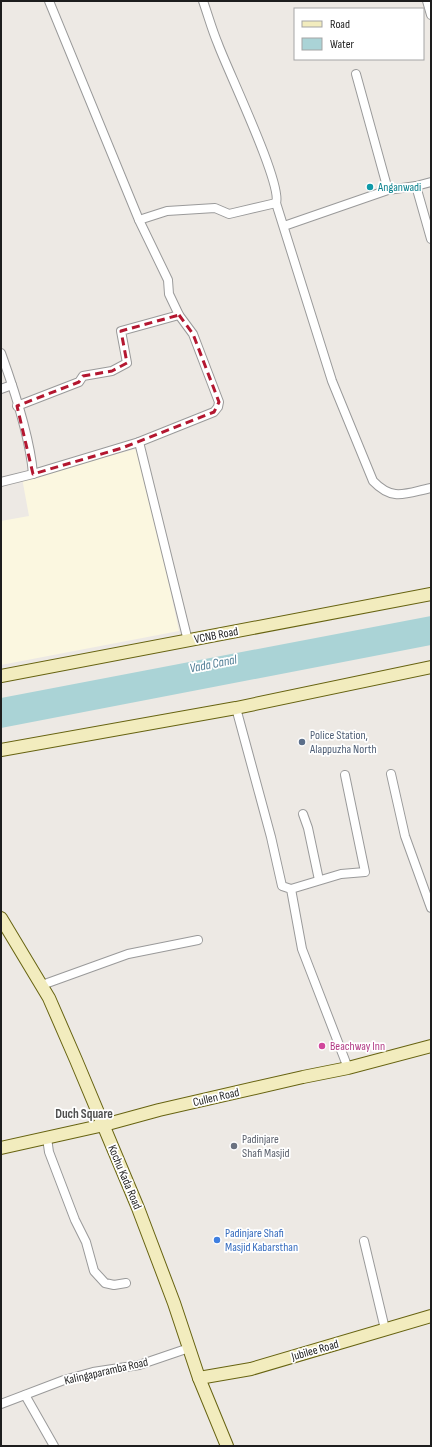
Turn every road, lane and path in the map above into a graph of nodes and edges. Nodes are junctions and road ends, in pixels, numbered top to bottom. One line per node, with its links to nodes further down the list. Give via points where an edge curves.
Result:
1 (49, 1): 10 (street)
2 (203, 1): 9 (street, via 217,44 271,170 278,198)
3 (427, 1): 4 (street)
4 (431, 15)
5 (356, 74): 8 (street)
6 (431, 182): 7 (street)
7 (416, 186): 8 (street); 12 (street)
8 (388, 190): 11 (street)
9 (276, 203): 10 (street, via 229,214 215,208 167,211); 11 (street)
10 (139, 220): 13 (street, via 168,280 170,294)
11 (284, 226): 21 (street, via 332,381 373,481 392,495)
12 (431, 239)
13 (179, 315): 17 (street, via 121,331 127,363 112,371 83,376 79,382); 18 (street, via 193,334 219,402 218,408 214,412)
14 (1, 353): 15 (street)
15 (12, 385): 16 (street); 17 (street)
16 (1, 390)
17 (17, 406): 19 (street, via 31,459)
18 (140, 442): 19 (street); 23 (street)
19 (32, 474): 20 (street)
20 (1, 482)
21 (431, 488)
22 (431, 594): 23 (main road, VCNB Road)
23 (188, 641): 25 (main road, VCNB Road)
24 (431, 667): 26 (main road)
25 (1, 676)
26 (236, 708): 27 (main road); 32 (street, via 282,886)
27 (1, 750)
28 (391, 774): 33 (street, via 405,836)
29 (345, 775): 31 (street, via 365,872 341,874)
30 (303, 814): 31 (street)
31 (319, 880): 32 (street)
32 (291, 888): 38 (street, via 302,949)
33 (431, 908)
34 (1, 918): 36 (main road, Kochu Kada Road)
35 (198, 940): 36 (street, via 128,954)
36 (42, 985): 39 (main road, Kochu Kada Road)
37 (431, 1046): 38 (main road, Cullen Road)
38 (348, 1068): 39 (main road, Cullen Road, via 167,1108)
39 (104, 1125): 40 (main road, Cullen Road); 46 (main road, Kochu Kada Road, via 146,1227)
40 (47, 1138): 41 (main road, Cullen Road); 43 (street, via 49,1152 86,1242 94,1272 105,1283)
41 (1, 1148)
42 (364, 1241): 45 (street)
43 (126, 1283)
44 (431, 1316): 45 (main road, Jubilee Road)
45 (386, 1329): 47 (main road, Jubilee Road, via 251,1369)
46 (189, 1348): 47 (main road, Kochu Kada Road); 48 (street, Kalingaparamba Road, via 139,1364 64,1380)
47 (199, 1378): 51 (main road, Kochu Kada Road)
48 (25, 1395): 49 (street, Kalingaparamba Road); 50 (street)
49 (1, 1404)
50 (54, 1446)
51 (227, 1446)

